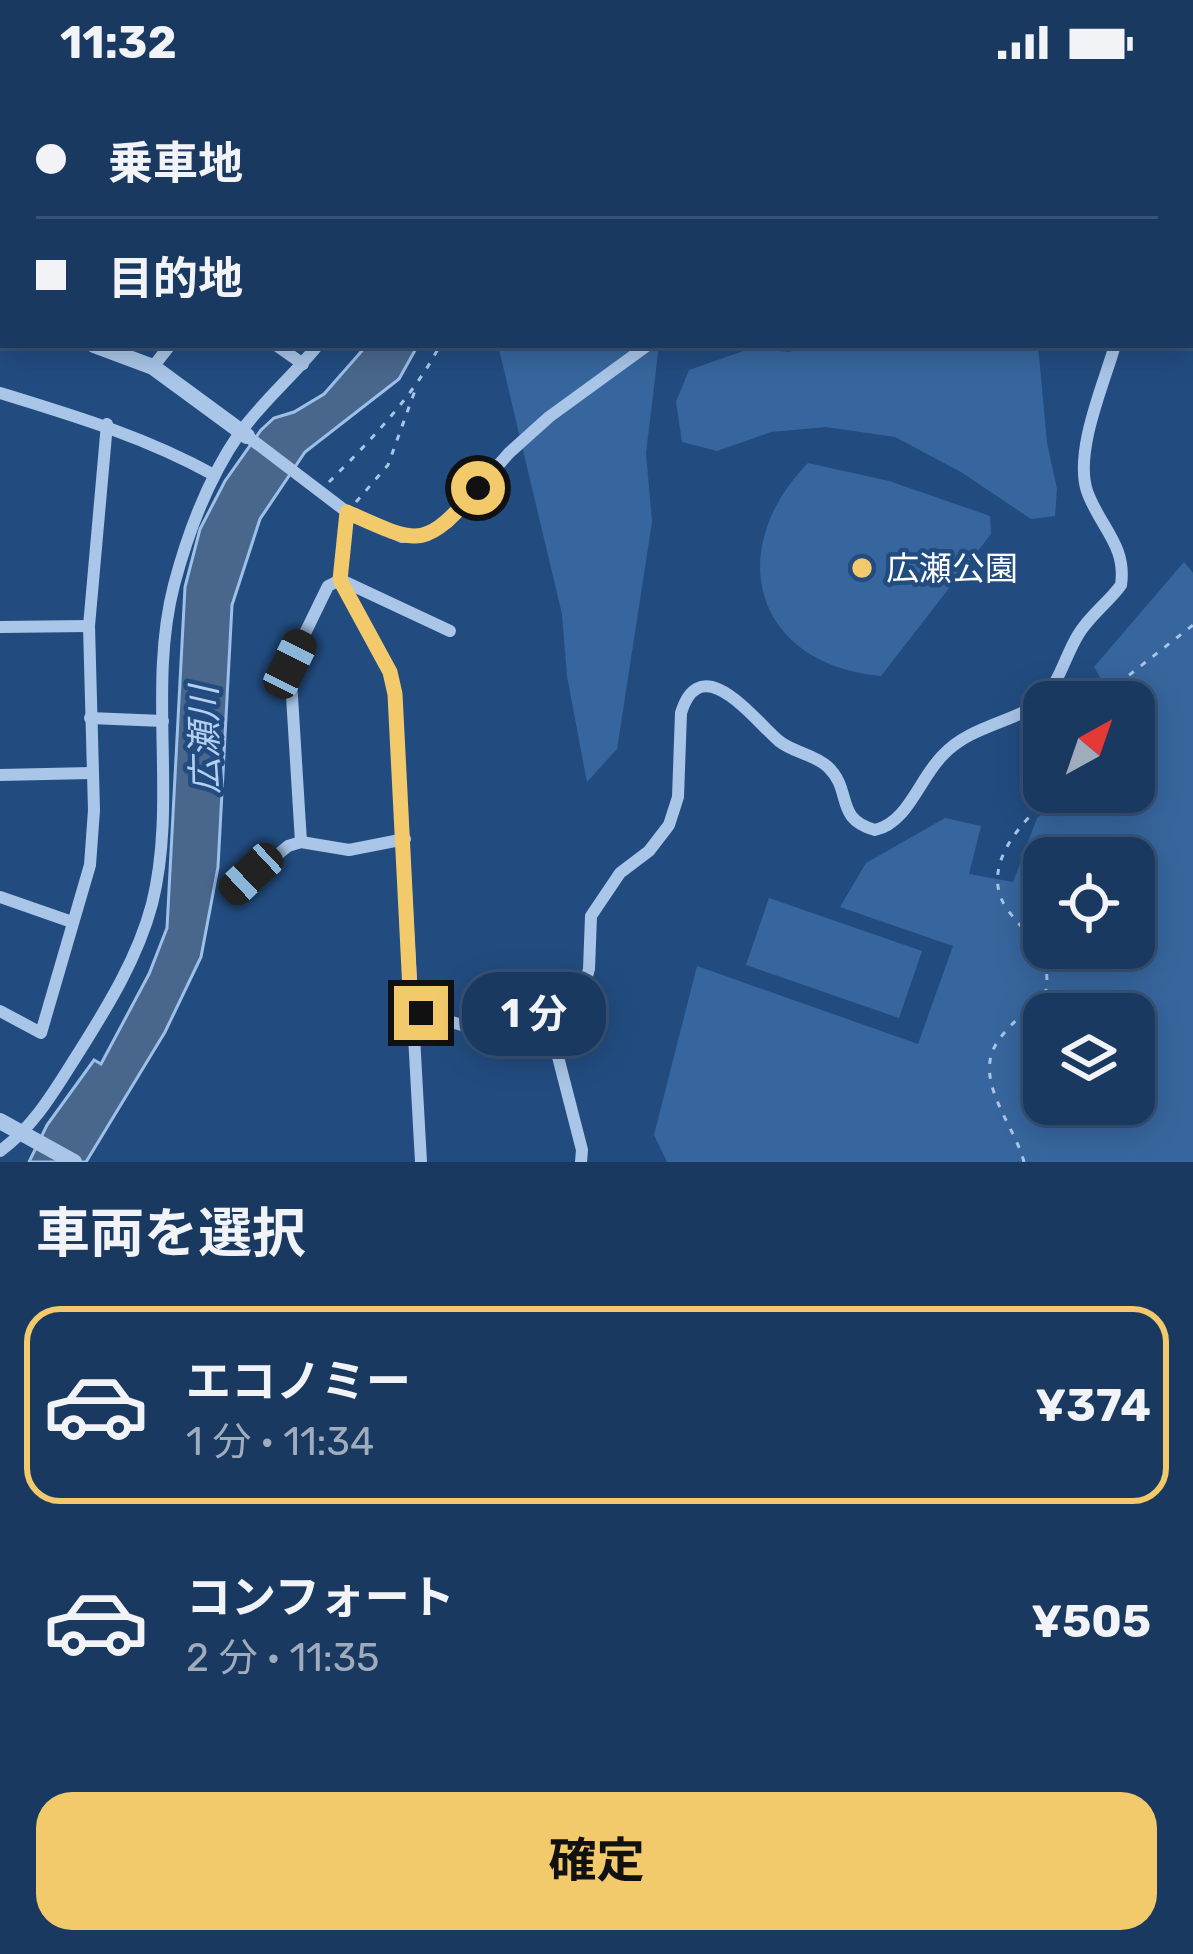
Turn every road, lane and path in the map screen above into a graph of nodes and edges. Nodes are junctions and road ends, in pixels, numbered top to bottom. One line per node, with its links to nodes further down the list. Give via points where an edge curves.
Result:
1 (102, 348): 9 (street)
2 (168, 348): 9 (street)
3 (280, 348): 8 (street)
4 (316, 348): 8 (street)
5 (438, 348): 10 (path)
6 (644, 348): 16 (street, via 522,441 438,530 402,537)
7 (1114, 348): 35 (street, via 1084,470 1121,556 1121,585 1079,632 1041,701 957,742 896,819 875,830 850,818 828,767 777,740 728,693 695,691 681,713 669,825 591,916 584,986)
8 (303, 364): 13 (street)
9 (153, 367): 13 (street)
10 (419, 377): 15 (path); 16 (path, via 388,465)
11 (0, 393): 12 (street)
12 (107, 424): 14 (street); 19 (street)
13 (244, 434): 14 (street); 16 (street)
14 (214, 475): 24 (street, via 174,587)
15 (319, 492)
16 (347, 512): 17 (street)
17 (340, 580): 21 (street); 28 (street, via 390,672); 29 (street, via 328,586 290,664)
18 (1193, 625): 22 (path)
19 (89, 626): 20 (street); 23 (street)
20 (0, 627)
21 (450, 631)
22 (1126, 681)
23 (90, 718): 24 (street); 25 (street)
24 (163, 721): 37 (street, via 152,904 102,1016)
25 (91, 773): 26 (street); 32 (street, via 90,866)
26 (0, 775)
27 (1032, 813): 42 (path, via 1011,840 997,884 1004,905 1042,946 1047,989 994,1047 989,1064)
28 (405, 839): 29 (street, via 350,850); 33 (street)
29 (301, 842): 30 (street, via 271,856)
30 (232, 893)
31 (0, 896): 32 (street)
32 (72, 922): 34 (street, via 41,1033)
33 (411, 1010): 35 (street); 40 (street)
34 (0, 1011)
35 (557, 1053): 41 (street)
36 (0, 1121): 37 (street)
37 (28, 1137): 38 (street); 39 (street)
38 (0, 1151)
39 (74, 1162)
40 (421, 1162)
41 (581, 1162)
42 (1024, 1162)

